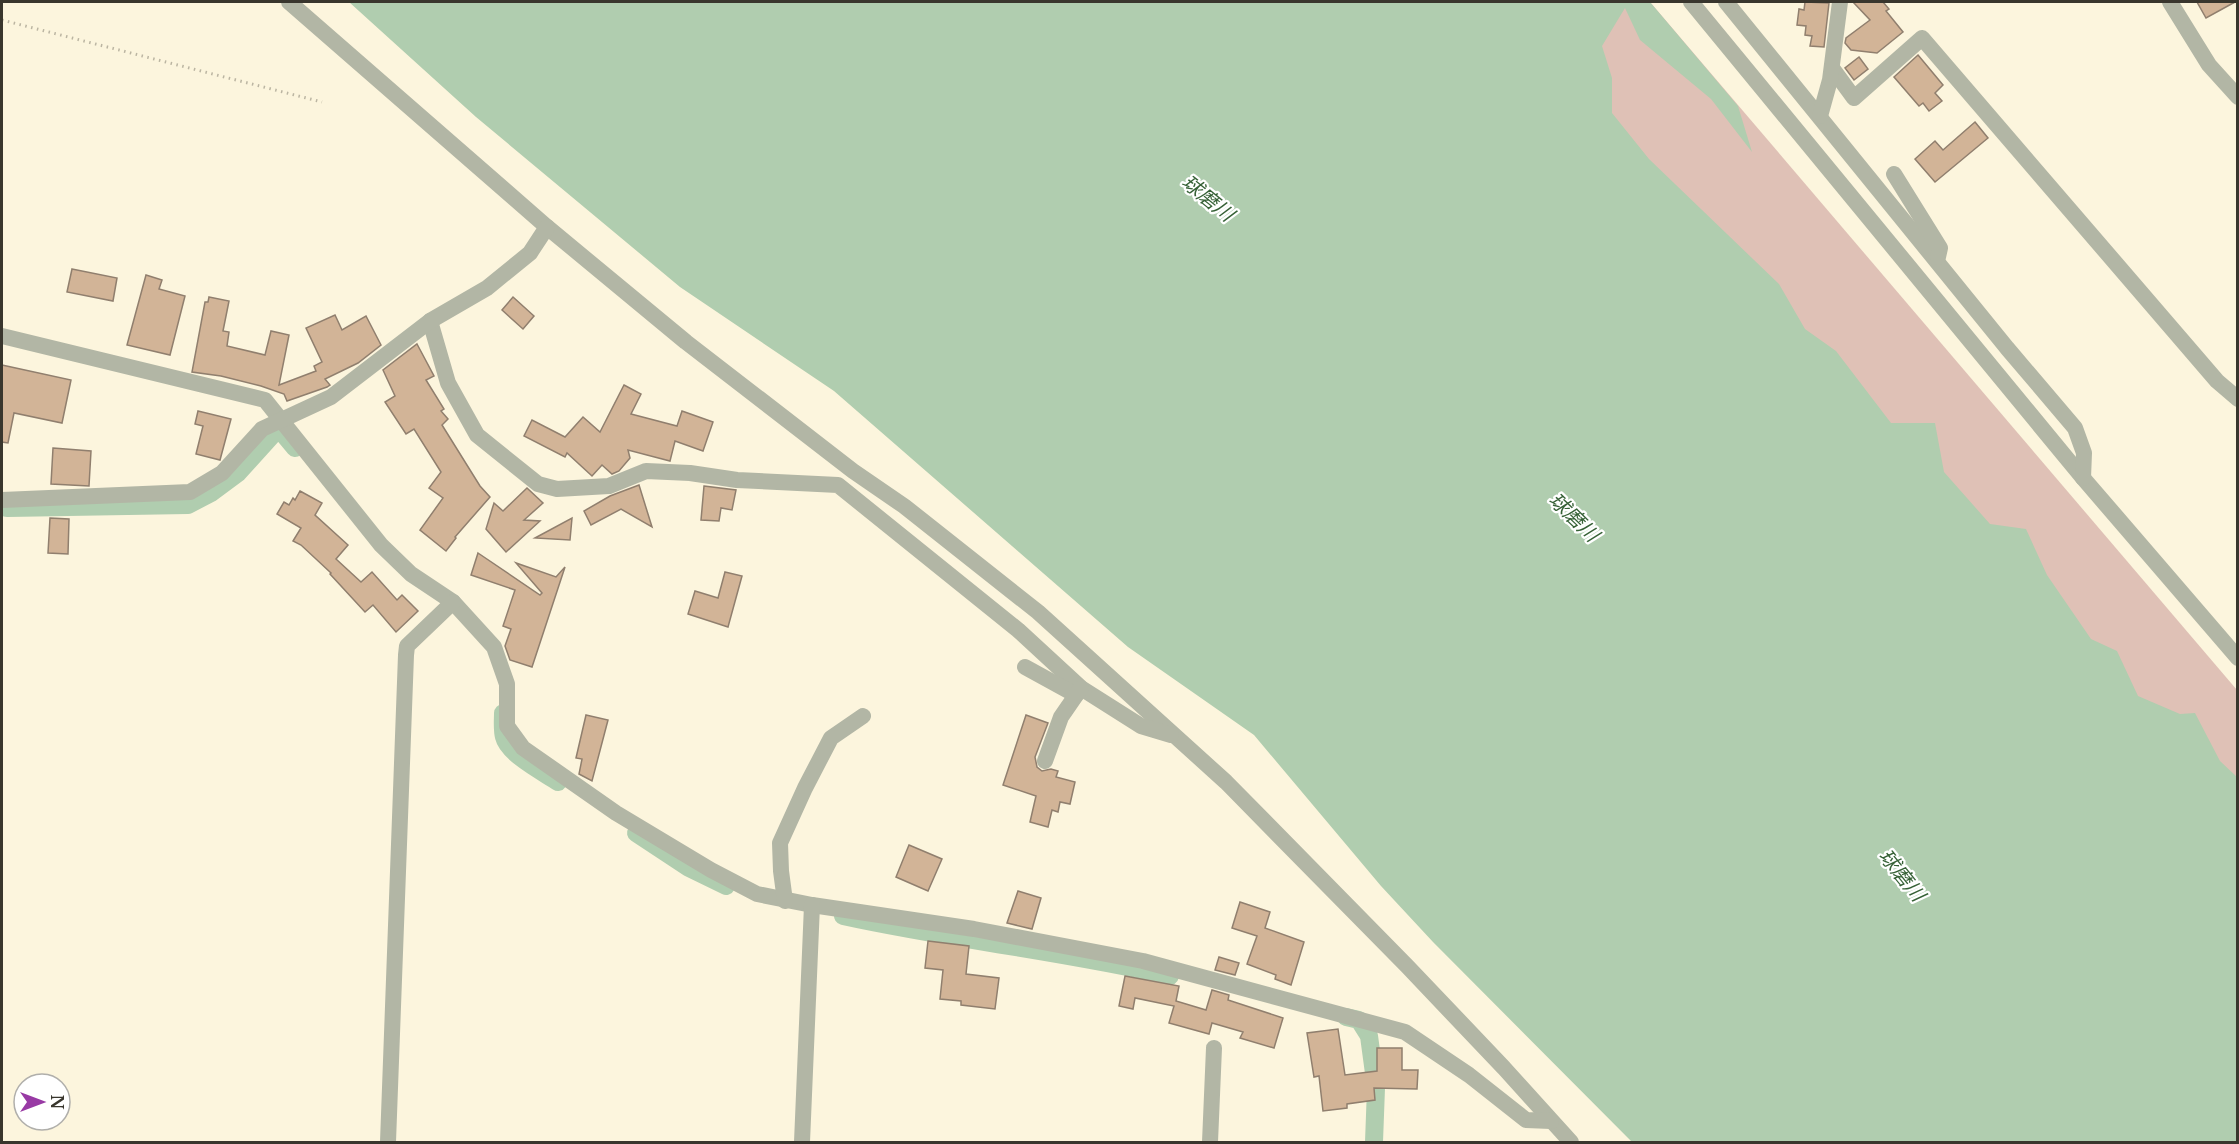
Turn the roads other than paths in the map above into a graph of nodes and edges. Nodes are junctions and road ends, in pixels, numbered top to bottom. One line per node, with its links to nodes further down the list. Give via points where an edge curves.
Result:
1 (289, 2): 10 (street)
2 (1691, 2): 16 (street)
3 (1726, 2): 8 (street)
4 (1840, 2): 6 (street)
5 (2170, 2): 7 (street, via 2209,65)
6 (1832, 68): 8 (street); 14 (street, via 1854,98 1922,38 2217,381)
7 (2234, 86)
8 (1820, 116): 11 (street)
9 (1894, 174): 11 (street, via 1940,248)
10 (548, 227): 12 (street, via 530,253 487,288); 23 (street, via 686,342 1038,612)
11 (1937, 261): 16 (street, via 2075,428 2084,453)
12 (430, 321): 15 (street, via 331,396); 21 (street, via 448,384 477,435 538,484 565,489 609,486 646,471 838,484 1018,630)
13 (2, 336): 15 (street, via 265,400)
14 (2238, 399)
15 (283, 420): 17 (street, via 262,429 222,473 190,492); 18 (street, via 381,545 411,574)
16 (2083, 478): 19 (street)
17 (2, 500)
18 (453, 602): 25 (street, via 494,647 507,684 507,726 523,748 616,813 711,870 757,894); 29 (street, via 408,646 406,655)
19 (2238, 658)
20 (1025, 667): 21 (street)
21 (1079, 692): 23 (street, via 1141,726); 24 (street, via 1061,717)
22 (863, 716): 25 (street, via 831,738 780,843)
23 (1174, 736): 28 (street, via 1226,782 1390,949)
24 (1045, 761)
25 (785, 901): 26 (street)
26 (812, 905): 28 (street, via 974,929 1143,961 1405,1032 1526,1120); 30 (street)
27 (1214, 1048): 31 (street)
28 (1551, 1121): 32 (street)
29 (388, 1143)
30 (802, 1143)
31 (1210, 1143)
32 (1571, 1143)

